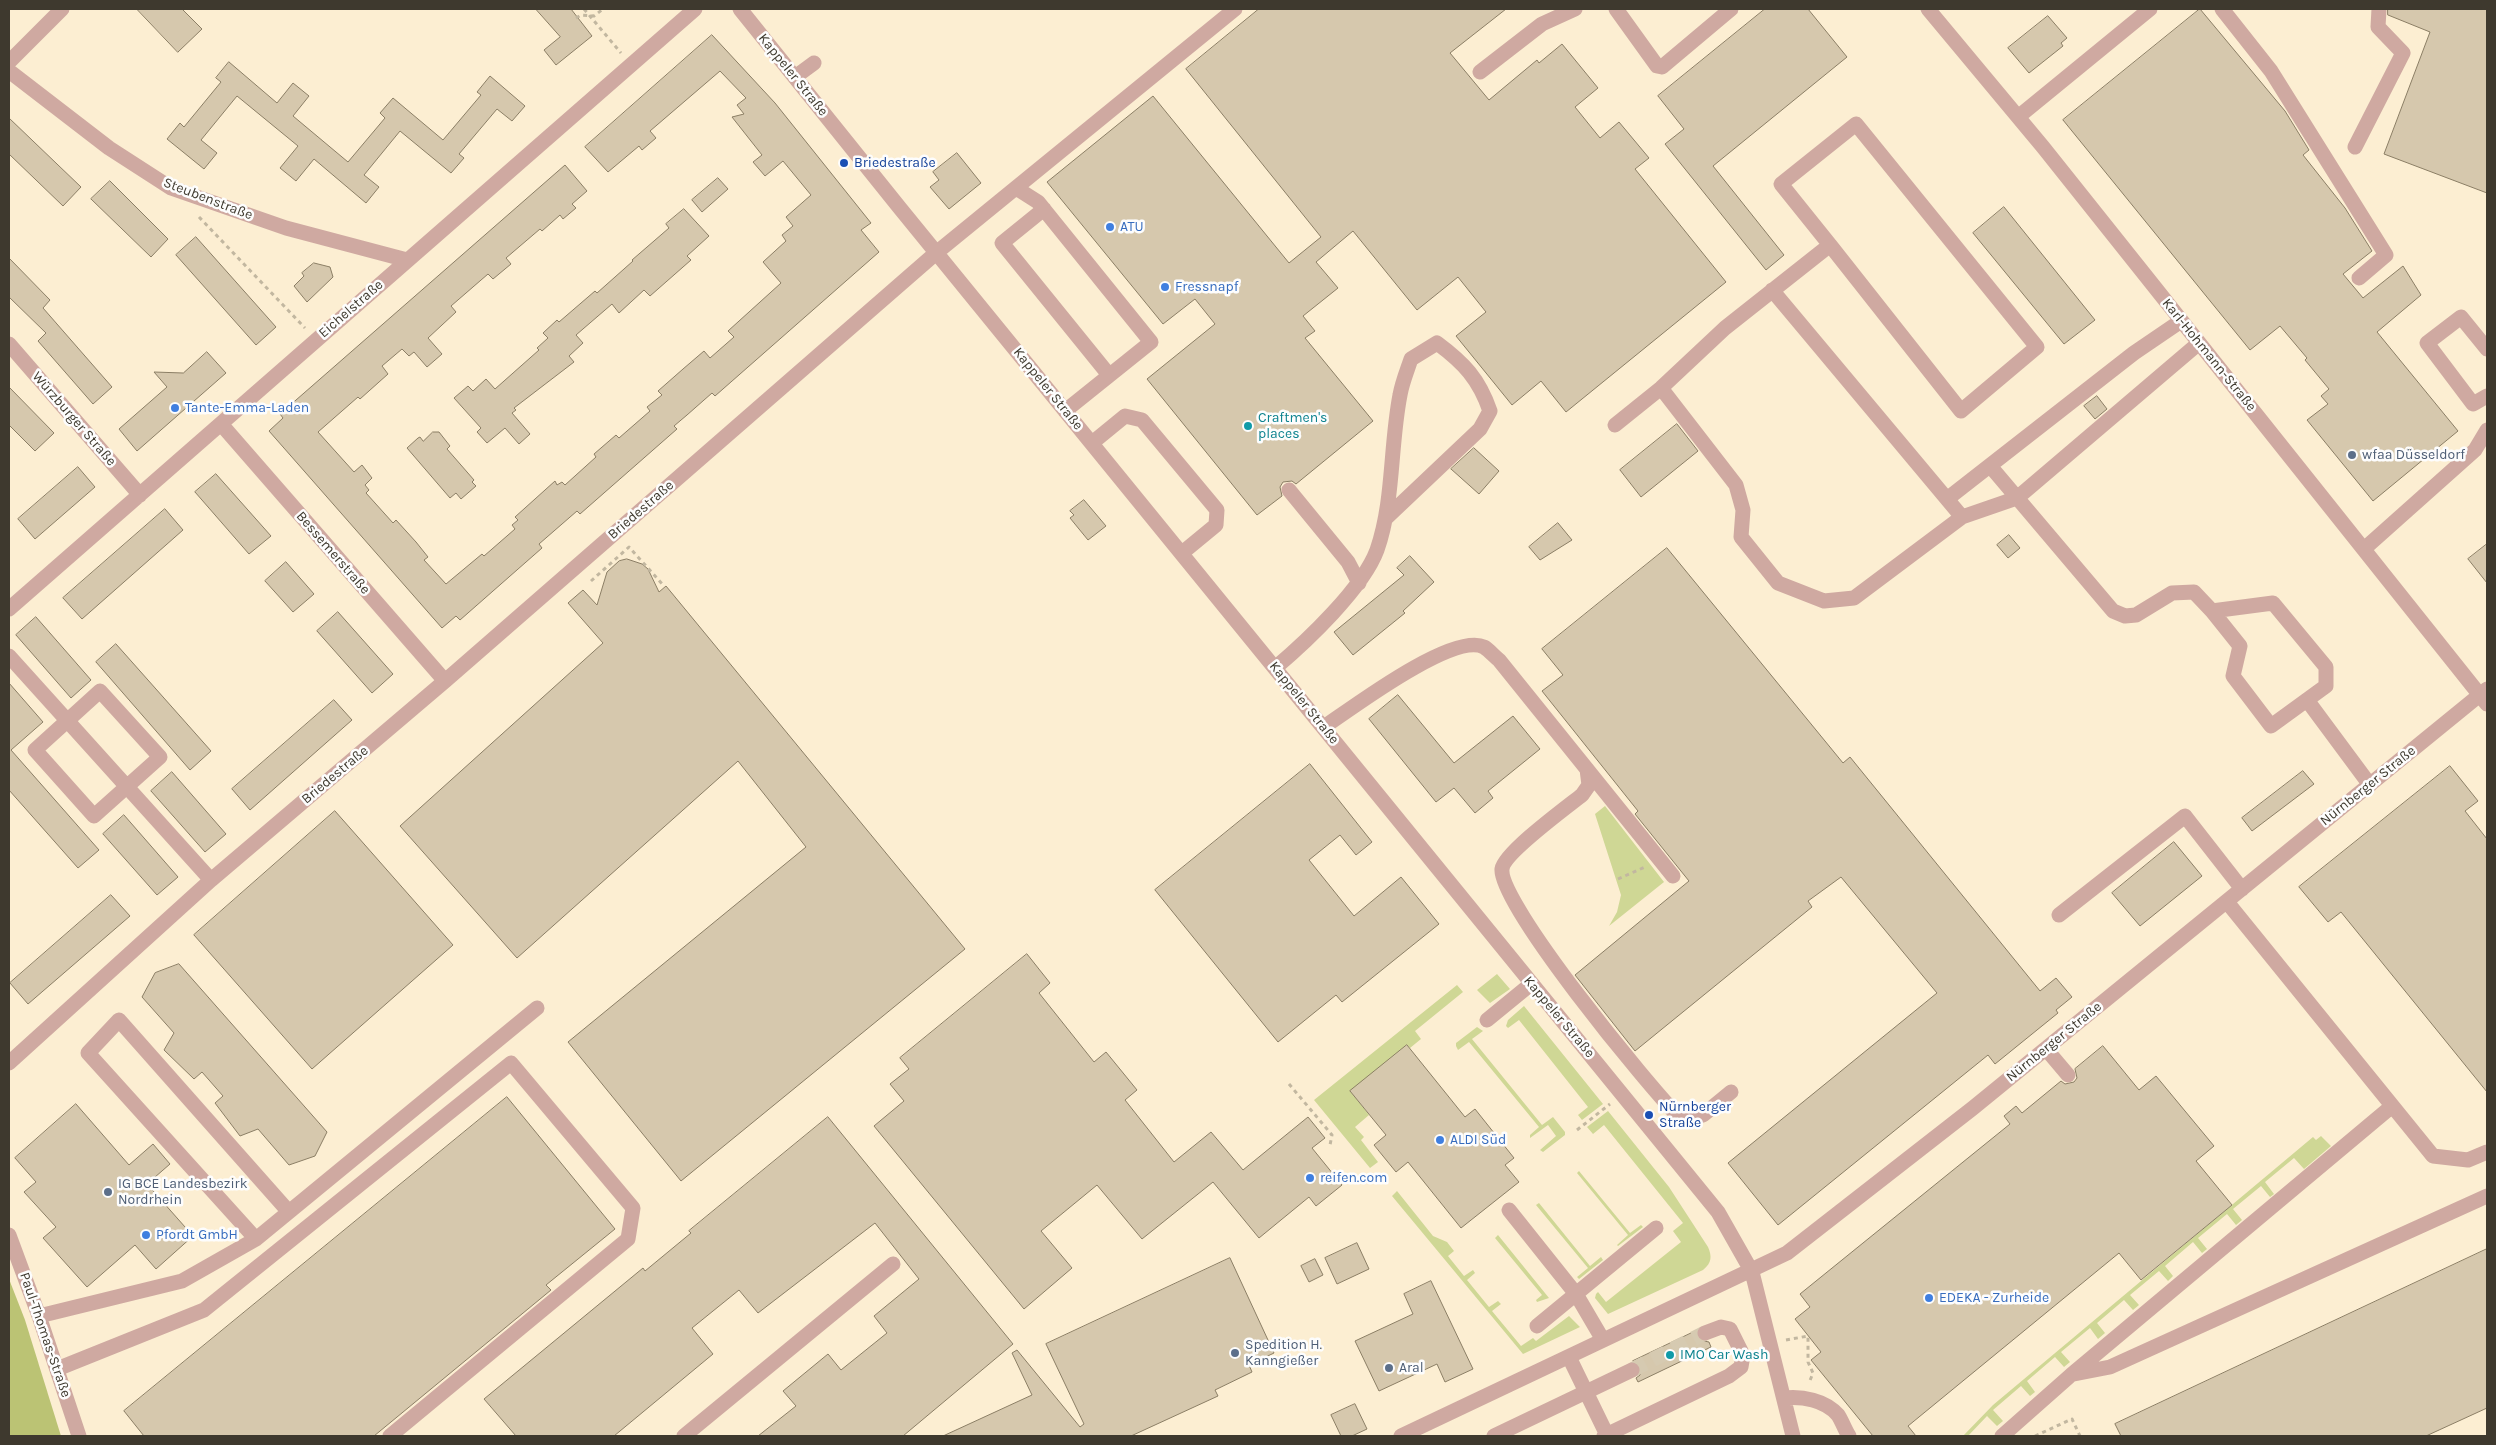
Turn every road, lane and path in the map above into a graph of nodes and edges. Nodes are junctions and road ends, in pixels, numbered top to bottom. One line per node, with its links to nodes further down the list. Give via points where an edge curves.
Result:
1 (62, 9): 16 (street)
2 (584, 9): 14 (path)
3 (603, 9): 14 (path)
4 (695, 9): 18 (street, Eichelstraße)
5 (740, 9): 21 (street, Kappeler Straße)
6 (1235, 9): 24 (street, Briedestraße)
7 (1575, 9): 20 (street, via 1542,24)
8 (1616, 9): 9 (street, via 1657,66 1662,67)
9 (1731, 9)
10 (1928, 9): 22 (street, Karl-Hohmann-Straße)
11 (2150, 9): 22 (street)
12 (2222, 9): 30 (street, via 2271,71 2386,255)
13 (2379, 9): 23 (street, via 2378,27 2403,53)
14 (589, 16): 15 (path, via 581,14); 18 (path)
15 (576, 18)
16 (9, 62)
17 (814, 62): 21 (street)
18 (631, 65): 29 (street, Eichelstraße)
19 (9, 71): 29 (street, Steubenstraße, via 109,148 171,188 286,228)
20 (1480, 72)
21 (795, 77): 28 (street, Kappeler Straße)
22 (2018, 117): 32 (street, Karl-Hohmann-Straße)
23 (2355, 147)
24 (1016, 188): 26 (street); 28 (street, Briedestraße)
25 (192, 209): 33 (path)
26 (1044, 209): 37 (street, via 1151,342); 37 (street, via 1002,243)
27 (1830, 245): 27 (street, via 1960,411 2037,347 1856,124 1781,184); 31 (street)
28 (936, 253): 40 (street, Kappeler Straße); 61 (street, Briedestraße)
29 (407, 260): 33 (street, Eichelstraße)
30 (2359, 278)
31 (1772, 290): 38 (street, via 1725,328); 49 (street)
32 (2182, 320): 34 (street, Karl-Hohmann-Straße); 45 (street, via 2134,353)
33 (316, 339): 41 (street, Eichelstraße)
34 (2199, 343): 48 (street); 52 (street, Karl-Hohmann-Straße)
35 (9, 344): 47 (street, Würzburger Straße)
36 (2487, 349): 39 (street, via 2461,317 2427,343 2473,404)
37 (1109, 376): 40 (street)
38 (1661, 388): 42 (street); 50 (street, via 1736,484 1743,510 1741,537 1778,583 1824,601 1854,598)
39 (2487, 396)
40 (1065, 410): 44 (street, Kappeler Straße)
41 (220, 424): 47 (street, Eichelstraße); 61 (street, Bessemerstraße)
42 (1615, 425)
43 (2487, 430): 52 (street, via 2475,450)
44 (1092, 443): 53 (street, Kappeler Straße); 53 (street, via 1125,416 1142,420 1217,510 1216,525)
45 (1991, 466): 48 (street); 49 (street)
46 (1289, 490): 55 (street, via 1348,562)
47 (140, 495): 57 (street, Eichelstraße)
48 (2017, 498): 50 (street); 58 (street, via 2113,611 2125,616 2136,615 2172,593 2194,592)
49 (1947, 500): 50 (street)
50 (1962, 517)
51 (1385, 519): 51 (street, via 1400,394 1411,359 1437,343 1461,361 1482,389 1490,411 1480,429); 55 (street, via 1376,551)
52 (2364, 549): 62 (street, Karl-Hohmann-Straße)
53 (1182, 553): 60 (street, Kappeler Straße)
54 (591, 581): 56 (path, via 629,547)
55 (1360, 583): 60 (street)
56 (664, 586)
57 (9, 609)
58 (2212, 612): 63 (street, via 2240,646 2233,676 2270,726); 63 (street, via 2273,603 2326,667 2326,686)
59 (9, 656): 64 (street)
60 (1275, 668): 65 (street, Kappeler Straße)
61 (445, 681): 72 (street, Briedestraße)
62 (2485, 696): 67 (street, Nürnberger Straße)
63 (2307, 700): 67 (street)
64 (68, 721): 68 (street); 68 (street, via 35,750 94,816); 68 (street, via 100,691 160,757)
65 (1324, 727): 66 (street, via 1420,664 1461,646 1483,647 1498,660); 76 (street, Kappeler Straße)
66 (1587, 769): 69 (street); 83 (street, via 1589,785 1582,794 1510,854 1502,868 1504,884 1565,978 1656,1094 1680,1118 1703,1115)
67 (2370, 785): 73 (street, Nürnberger Straße)
68 (127, 787): 72 (street)
69 (1661, 860): 70 (street); 71 (path)
70 (1673, 876)
71 (1618, 878)
72 (211, 880): 80 (street, Briedestraße)
73 (2242, 889): 74 (street, Nürnberger Straße); 75 (street, via 2185,816)
74 (2227, 902): 79 (street, Nürnberger Straße); 85 (street)
75 (2059, 915)
76 (1531, 984): 78 (street); 84 (street, Kappeler Straße)
77 (537, 1008): 91 (street)
78 (1487, 1020)
79 (2046, 1048): 81 (street); 96 (street, Nürnberger Straße, via 1787,1253)
80 (9, 1063)
81 (2068, 1075)
82 (1289, 1084): 87 (path, via 1332,1135)
83 (1731, 1092)
84 (1622, 1094): 86 (path); 96 (street, Kappeler Straße, via 1718,1212)
85 (2392, 1107): 88 (street, via 2433,1156 2468,1160); 106 (street)
86 (1577, 1130)
87 (1330, 1145)
88 (2487, 1152)
89 (2487, 1196): 106 (street, via 2110,1367)
90 (1509, 1210): 97 (street)
91 (289, 1212): 94 (street); 94 (street, via 119,1020 88,1052)
92 (1656, 1228): 97 (street)
93 (9, 1235): 98 (street, Paul-Thomas-Straße)
94 (256, 1239): 98 (street, via 182,1281)
95 (893, 1264): 112 (street)
96 (1752, 1272): 102 (street, Nürnberger Straße); 109 (street, Kappeler Straße)
97 (1576, 1294): 99 (street); 102 (street)
98 (39, 1316): 104 (street, Paul-Thomas-Straße)
99 (1537, 1326)
100 (1705, 1333): 115 (street, via 1721,1327 1730,1329 1743,1355 1741,1367 1729,1376)
101 (1793, 1338): 108 (path, via 1808,1336 1808,1362 1813,1373)
102 (1603, 1340): 103 (street, Nürnberger Straße)
103 (1568, 1356): 107 (street); 113 (street, Nürnberger Straße)
104 (57, 1369): 110 (street, Paul-Thomas-Straße); 111 (street, via 204,1310 511,1063 633,1208 628,1239)
105 (1632, 1370): 107 (street)
106 (2071, 1374): 118 (street)
107 (1586, 1393): 114 (street); 115 (street)
108 (1801, 1396): 109 (street); 117 (street, via 1826,1406 1838,1415)
109 (1784, 1398): 116 (street, Kappeler Straße)
110 (79, 1436)
111 (390, 1436)
112 (684, 1436)
113 (1401, 1436)
114 (1494, 1436)
115 (1605, 1436)
116 (1793, 1436)
117 (1849, 1436)
118 (2002, 1436)
119 (2035, 1436): 120 (path, via 2072,1419)
120 (2080, 1436)

